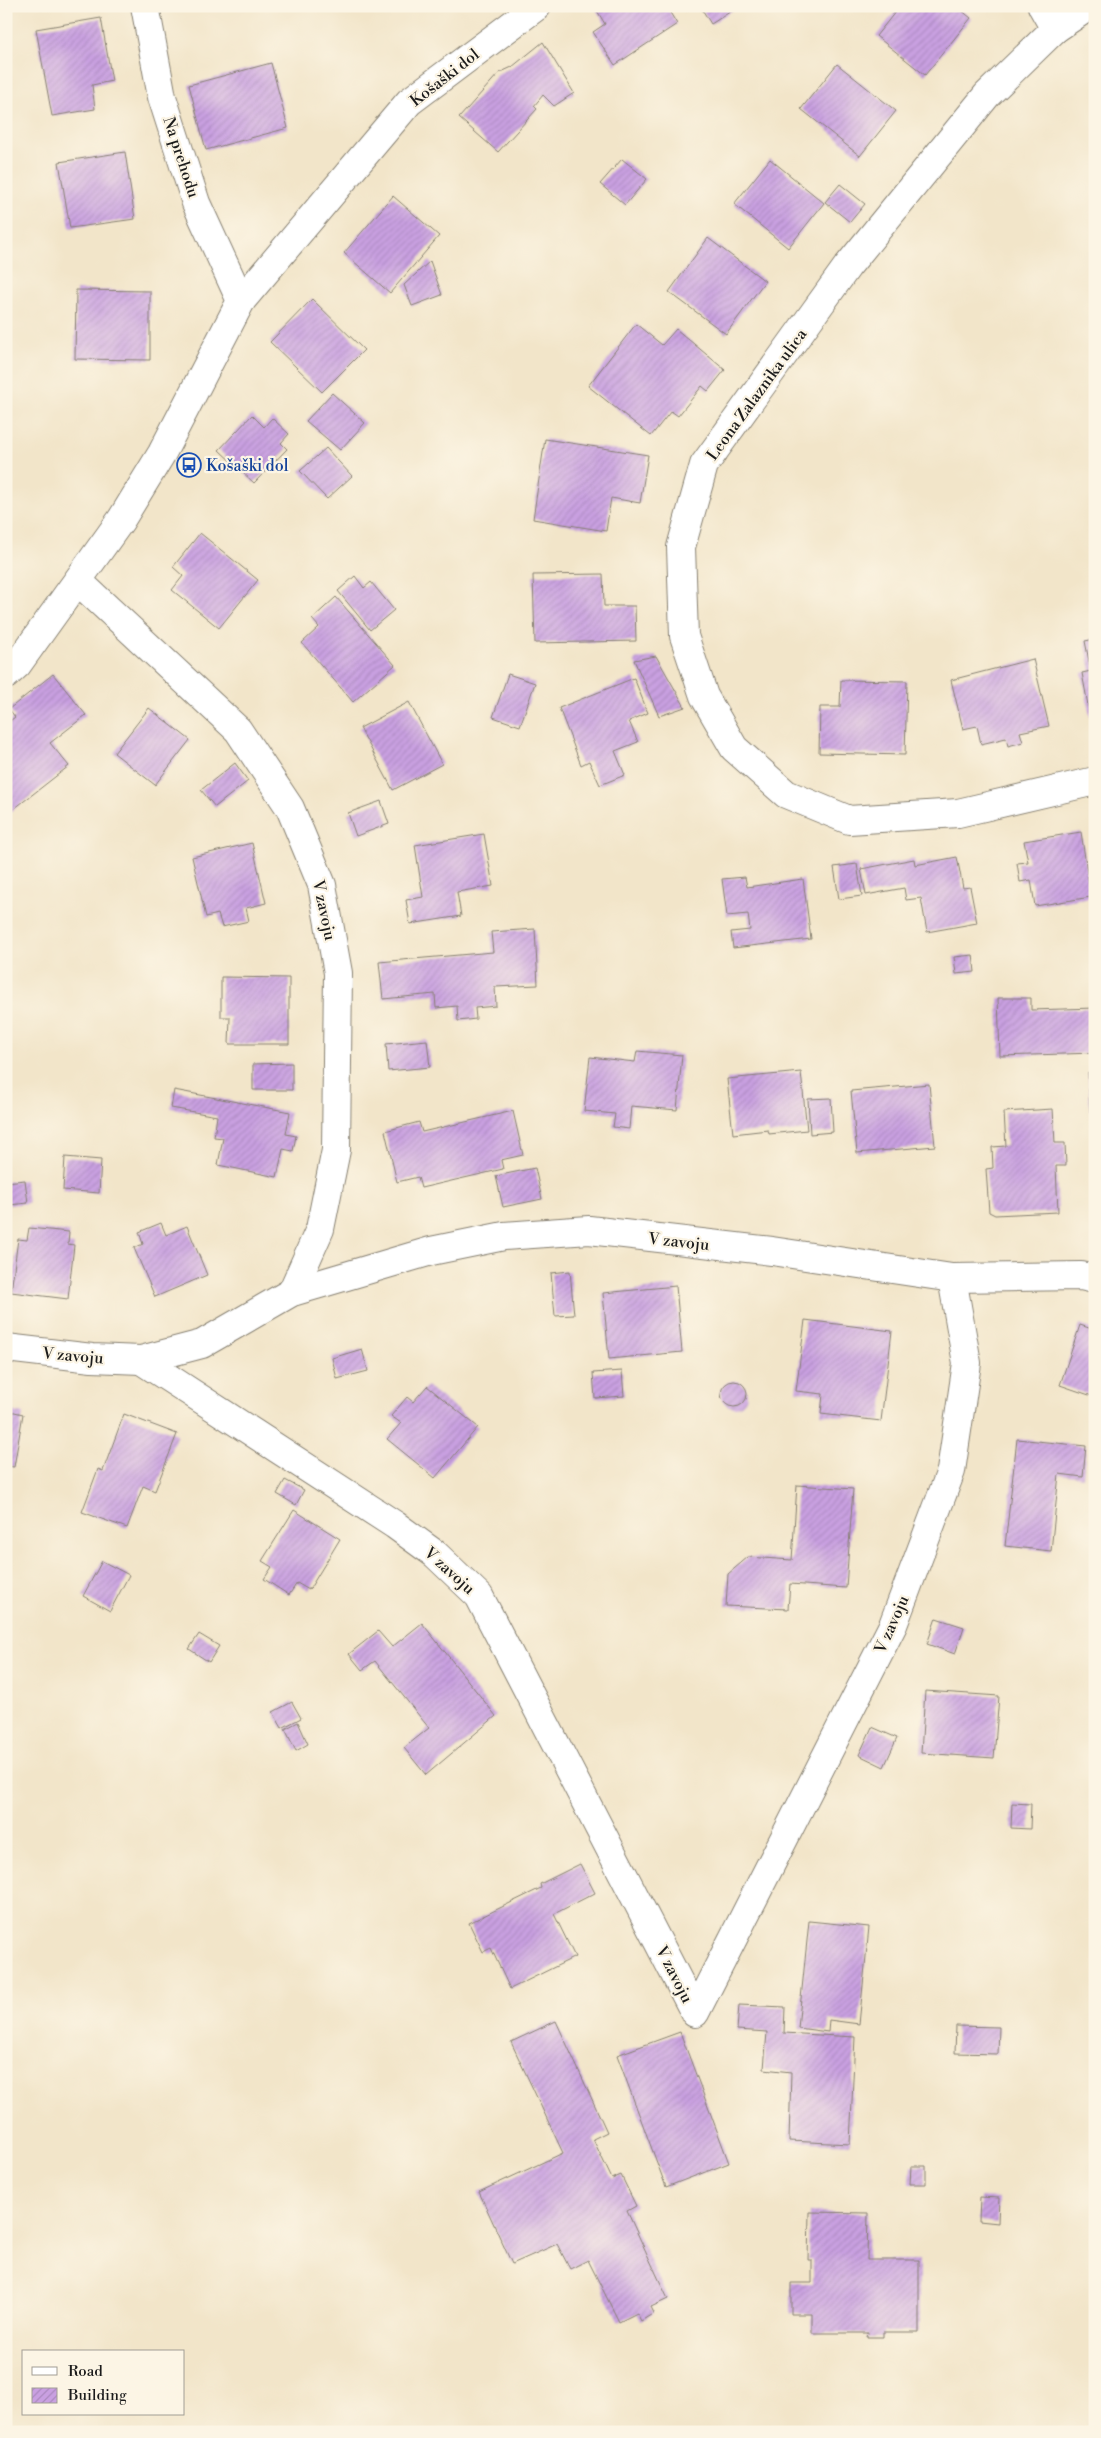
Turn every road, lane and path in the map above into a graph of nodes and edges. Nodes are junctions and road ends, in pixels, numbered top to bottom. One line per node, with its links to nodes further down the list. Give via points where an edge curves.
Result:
1 (145, 6): 5 (street, Na prehodu, via 162,97 196,203)
2 (537, 6): 5 (street, Košaški dol, via 408,102)
3 (1088, 6): 4 (street, Leona Zalaznika ulica)
4 (1049, 18): 8 (street, Leona Zalaznika ulica, via 854,259 704,465 681,546 684,636 704,696 734,748 786,794 849,820 958,812)
5 (241, 301): 6 (street, Košaški dol, via 162,453)
6 (78, 581): 7 (street, Košaški dol, via 17,665); 11 (street, V zavoju, via 238,730 290,808 322,885 338,973 336,1150 320,1229)
7 (6, 675)
8 (1095, 781)
9 (952, 1278): 10 (street, V zavoju, via 1081,1276); 11 (street, V zavoju, via 772,1251 589,1230 504,1236 431,1251); 13 (street, V zavoju, via 967,1363 951,1471 893,1625 695,2013 479,1596 435,1554 395,1525)
10 (1095, 1279)
11 (292, 1292): 13 (street, V zavoju, via 202,1344)
12 (6, 1348): 13 (street, V zavoju)
13 (141, 1360)

